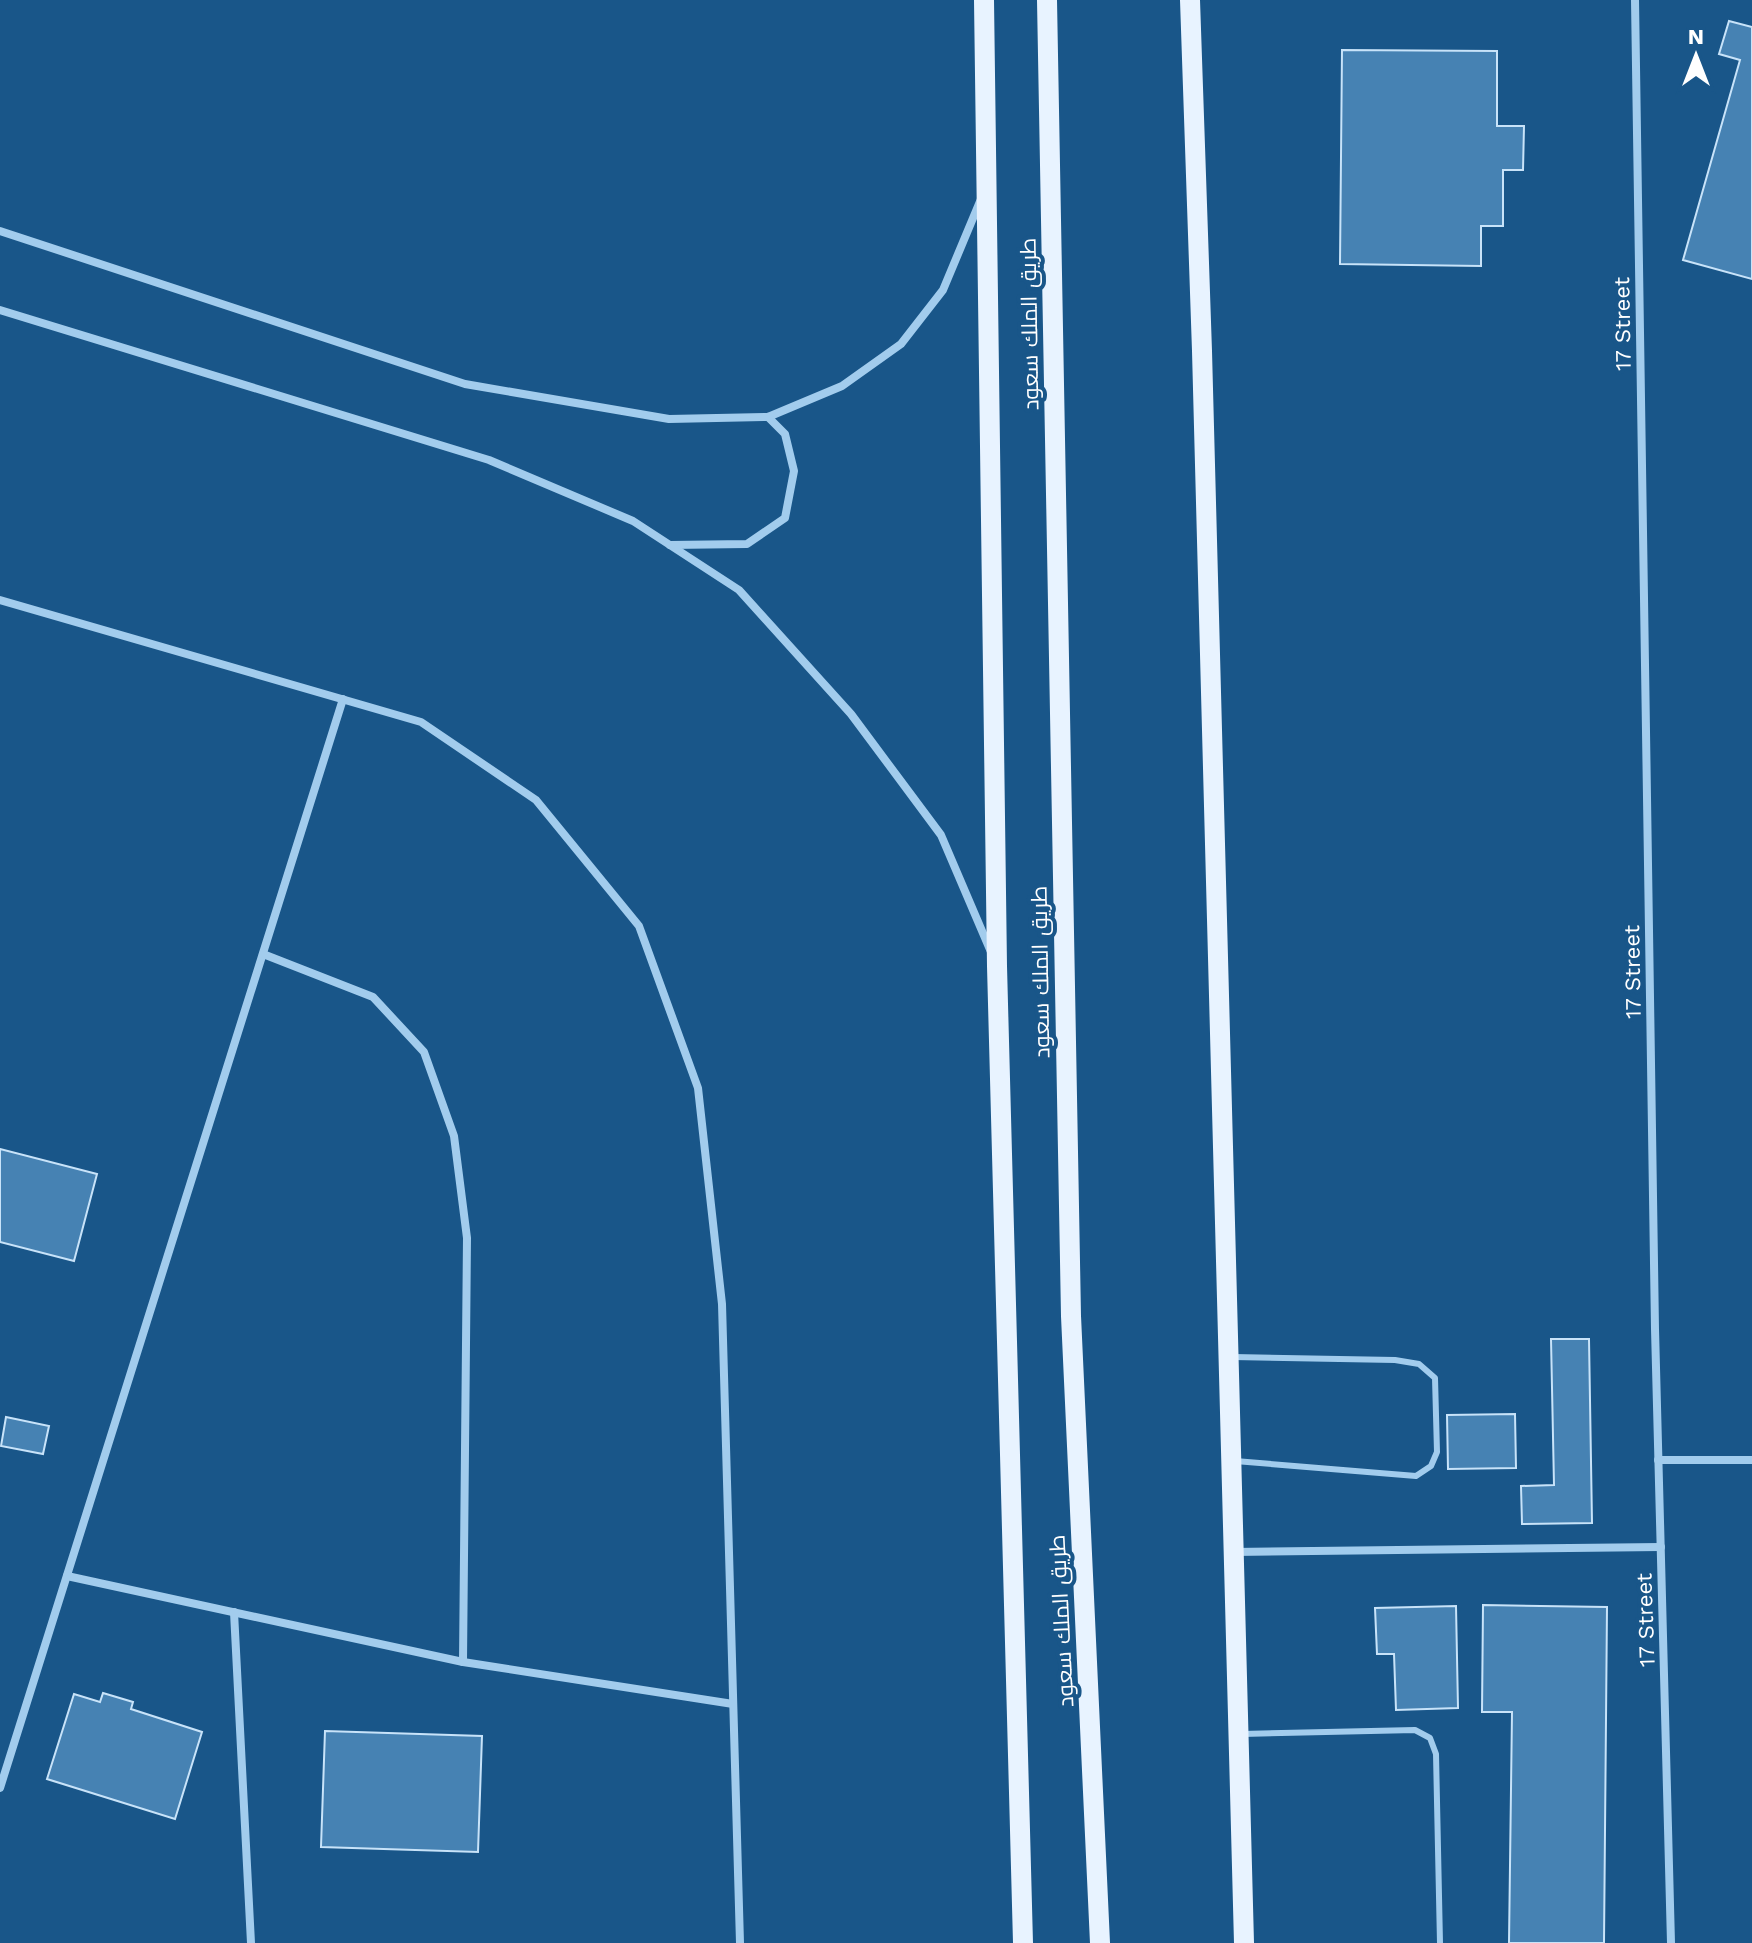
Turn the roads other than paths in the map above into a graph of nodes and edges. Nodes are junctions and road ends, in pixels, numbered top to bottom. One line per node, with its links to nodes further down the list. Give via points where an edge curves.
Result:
1 (984, 0): 5 (main road)
2 (1047, 0): 29 (main road, طريق الملك سعود, via 1071,1316)
3 (1190, 0): 14 (main road)
4 (1635, 0): 16 (street, 17 Street)
5 (986, 186): 8 (street, via 943,290 901,344 842,386); 13 (main road)
6 (0, 231): 8 (street, via 465,384 669,419)
7 (0, 310): 9 (street, via 489,460 633,521)
8 (768, 417): 9 (street, via 785,434 794,471 785,518 747,544)
9 (669, 545): 13 (street, via 739,590 851,714 941,835)
10 (0, 600): 11 (street)
11 (343, 699): 12 (street); 23 (street, via 421,722 536,800 639,926 698,1088 722,1304)
12 (263, 954): 20 (street); 22 (street, via 373,997 424,1052 454,1136 467,1238)
13 (997, 966): 28 (main road)
14 (1228, 1357): 15 (main road); 15 (lane, via 1395,1360 1419,1364 1435,1378 1437,1452 1431,1466 1416,1476)
15 (1231, 1460): 19 (main road)
16 (1658, 1460): 17 (street); 18 (street, 17 Street)
17 (1752, 1460)
18 (1661, 1547): 19 (street); 32 (street, 17 Street)
19 (1233, 1552): 24 (main road)
20 (67, 1576): 21 (street); 25 (street)
21 (234, 1612): 22 (street); 26 (street)
22 (463, 1662): 23 (street)
23 (733, 1704): 27 (street)
24 (1237, 1734): 30 (main road); 31 (lane, via 1415,1730 1430,1738 1436,1754)
25 (0, 1788)
26 (251, 1943)
27 (740, 1943)
28 (1023, 1943)
29 (1100, 1943)
30 (1244, 1943)
31 (1440, 1943)
32 (1671, 1943)

